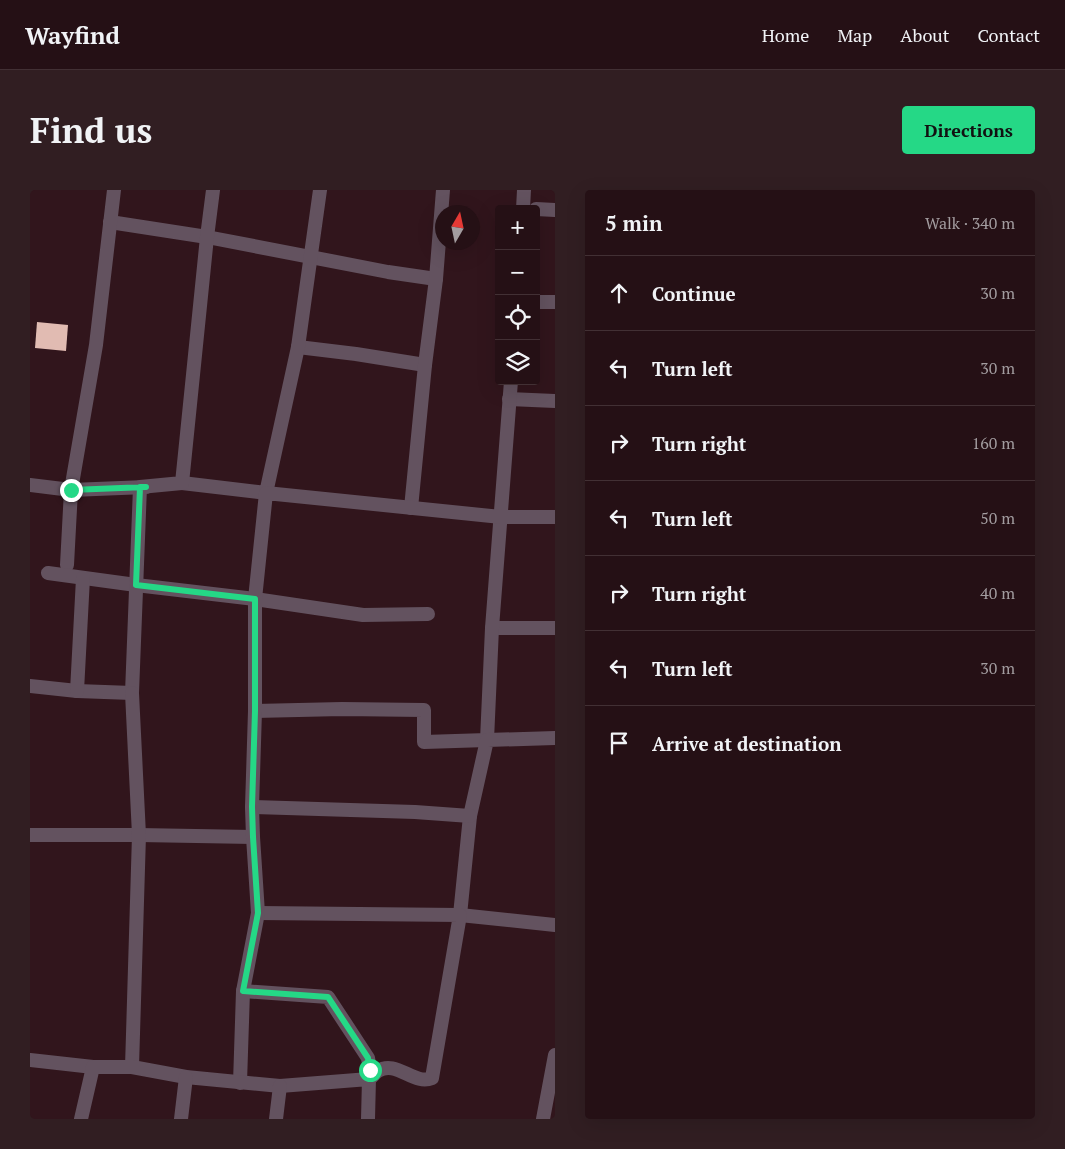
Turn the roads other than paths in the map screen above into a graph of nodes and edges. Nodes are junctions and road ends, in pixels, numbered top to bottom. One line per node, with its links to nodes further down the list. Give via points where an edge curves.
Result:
1 (114, 190): 9 (street)
2 (214, 190): 10 (street)
3 (320, 190): 11 (street)
4 (443, 190): 12 (street)
5 (524, 190): 6 (street)
6 (523, 205)
7 (540, 209): 8 (street)
8 (555, 210)
9 (110, 222): 10 (street); 23 (street, via 96,345)
10 (207, 237): 11 (street); 20 (street)
11 (311, 257): 12 (street); 15 (street)
12 (436, 279): 16 (street)
13 (540, 302): 14 (street)
14 (555, 302)
15 (298, 347): 16 (street); 24 (street)
16 (425, 365): 25 (street)
17 (511, 385): 18 (street)
18 (509, 399): 19 (street); 26 (street)
19 (555, 401)
20 (182, 483): 22 (street); 24 (street)
21 (30, 485): 23 (street)
22 (146, 487): 23 (street); 31 (street, via 140,487)
23 (71, 490): 28 (street)
24 (266, 493): 25 (street); 32 (street)
25 (411, 508): 26 (street)
26 (501, 517): 27 (street); 34 (street)
27 (555, 518)
28 (68, 565)
29 (48, 573): 30 (street)
30 (83, 578): 31 (street); 37 (street)
31 (136, 585): 32 (street); 38 (street)
32 (255, 599): 33 (street, via 363,615); 39 (street)
33 (428, 614)
34 (492, 628): 35 (street); 41 (street)
35 (555, 628)
36 (30, 686): 37 (street)
37 (77, 691): 38 (street)
38 (132, 693): 45 (street)
39 (255, 711): 41 (street, via 424,710 424,742); 42 (street)
40 (555, 738): 41 (street)
41 (487, 740): 43 (street)
42 (252, 807): 43 (street); 46 (street)
43 (470, 816): 48 (street)
44 (30, 835): 45 (street)
45 (139, 835): 46 (street); 54 (street)
46 (253, 837): 47 (street)
47 (258, 913): 48 (street); 50 (street)
48 (460, 915): 49 (street); 56 (street, via 432,1078 420,1079 394,1068 385,1068)
49 (555, 925)
50 (243, 991): 56 (street, via 328,997 368,1058); 57 (street)
51 (555, 1056): 63 (street)
52 (30, 1060): 53 (street)
53 (93, 1067): 54 (street); 59 (street)
54 (132, 1067): 55 (street)
55 (186, 1078): 57 (street); 60 (street)
56 (370, 1079): 58 (street); 62 (street)
57 (240, 1083): 58 (street)
58 (280, 1086): 61 (street)
59 (81, 1119)
60 (181, 1119)
61 (276, 1119)
62 (368, 1119)
63 (544, 1119)

